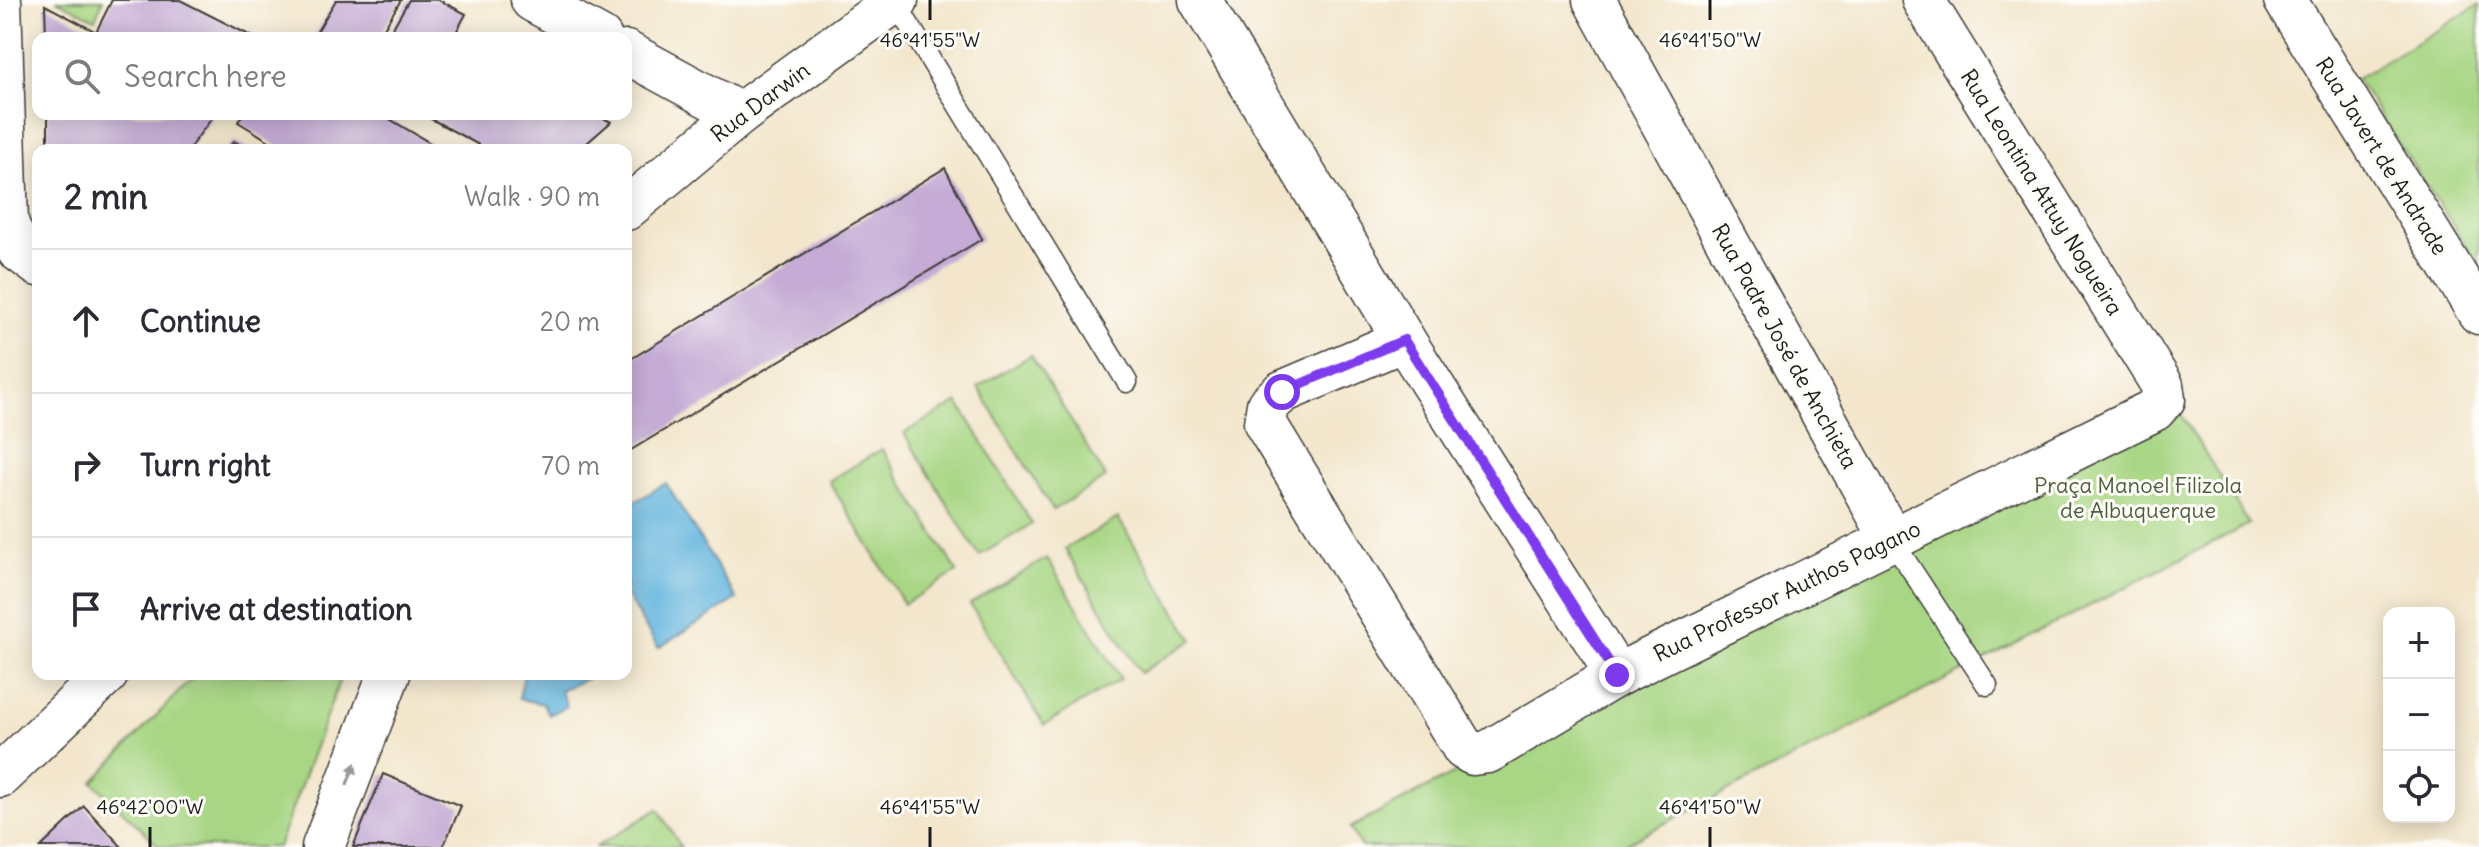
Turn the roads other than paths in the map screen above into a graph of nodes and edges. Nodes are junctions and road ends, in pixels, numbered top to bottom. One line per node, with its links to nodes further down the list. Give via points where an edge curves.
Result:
1 (0, 0): 12 (street, via 7,222 18,250)
2 (532, 0): 8 (street)
3 (1200, 0): 14 (street)
4 (1594, 0): 17 (street, Rua Padre José de Anchieta)
5 (1923, 0): 16 (street, Rua Leontina Attuy Nogueira)
6 (2285, 0): 13 (street, Rua Javert de Andrade)
7 (896, 1): 10 (street, Rua Darwin); 15 (lane)
8 (590, 32)
9 (632, 55): 10 (street)
10 (740, 114): 11 (street, Rua Darwin)
11 (632, 204)
12 (32, 260)
13 (2479, 313)
14 (1404, 340): 18 (street); 18 (street, Rua Professor Authos Pagano, via 1282,392 1268,405 1265,423 1464,749 1488,752)
15 (1127, 382)
16 (2162, 385): 17 (street, Rua Professor Authos Pagano, via 2164,399 2154,410)
17 (1892, 540): 18 (street, Rua Professor Authos Pagano); 21 (lane, Rua Padre José de Anchieta)
18 (1617, 675)
19 (101, 680): 22 (street)
20 (387, 680): 23 (street, one-way to 20)
21 (1987, 685)
22 (0, 776)
23 (323, 847)

